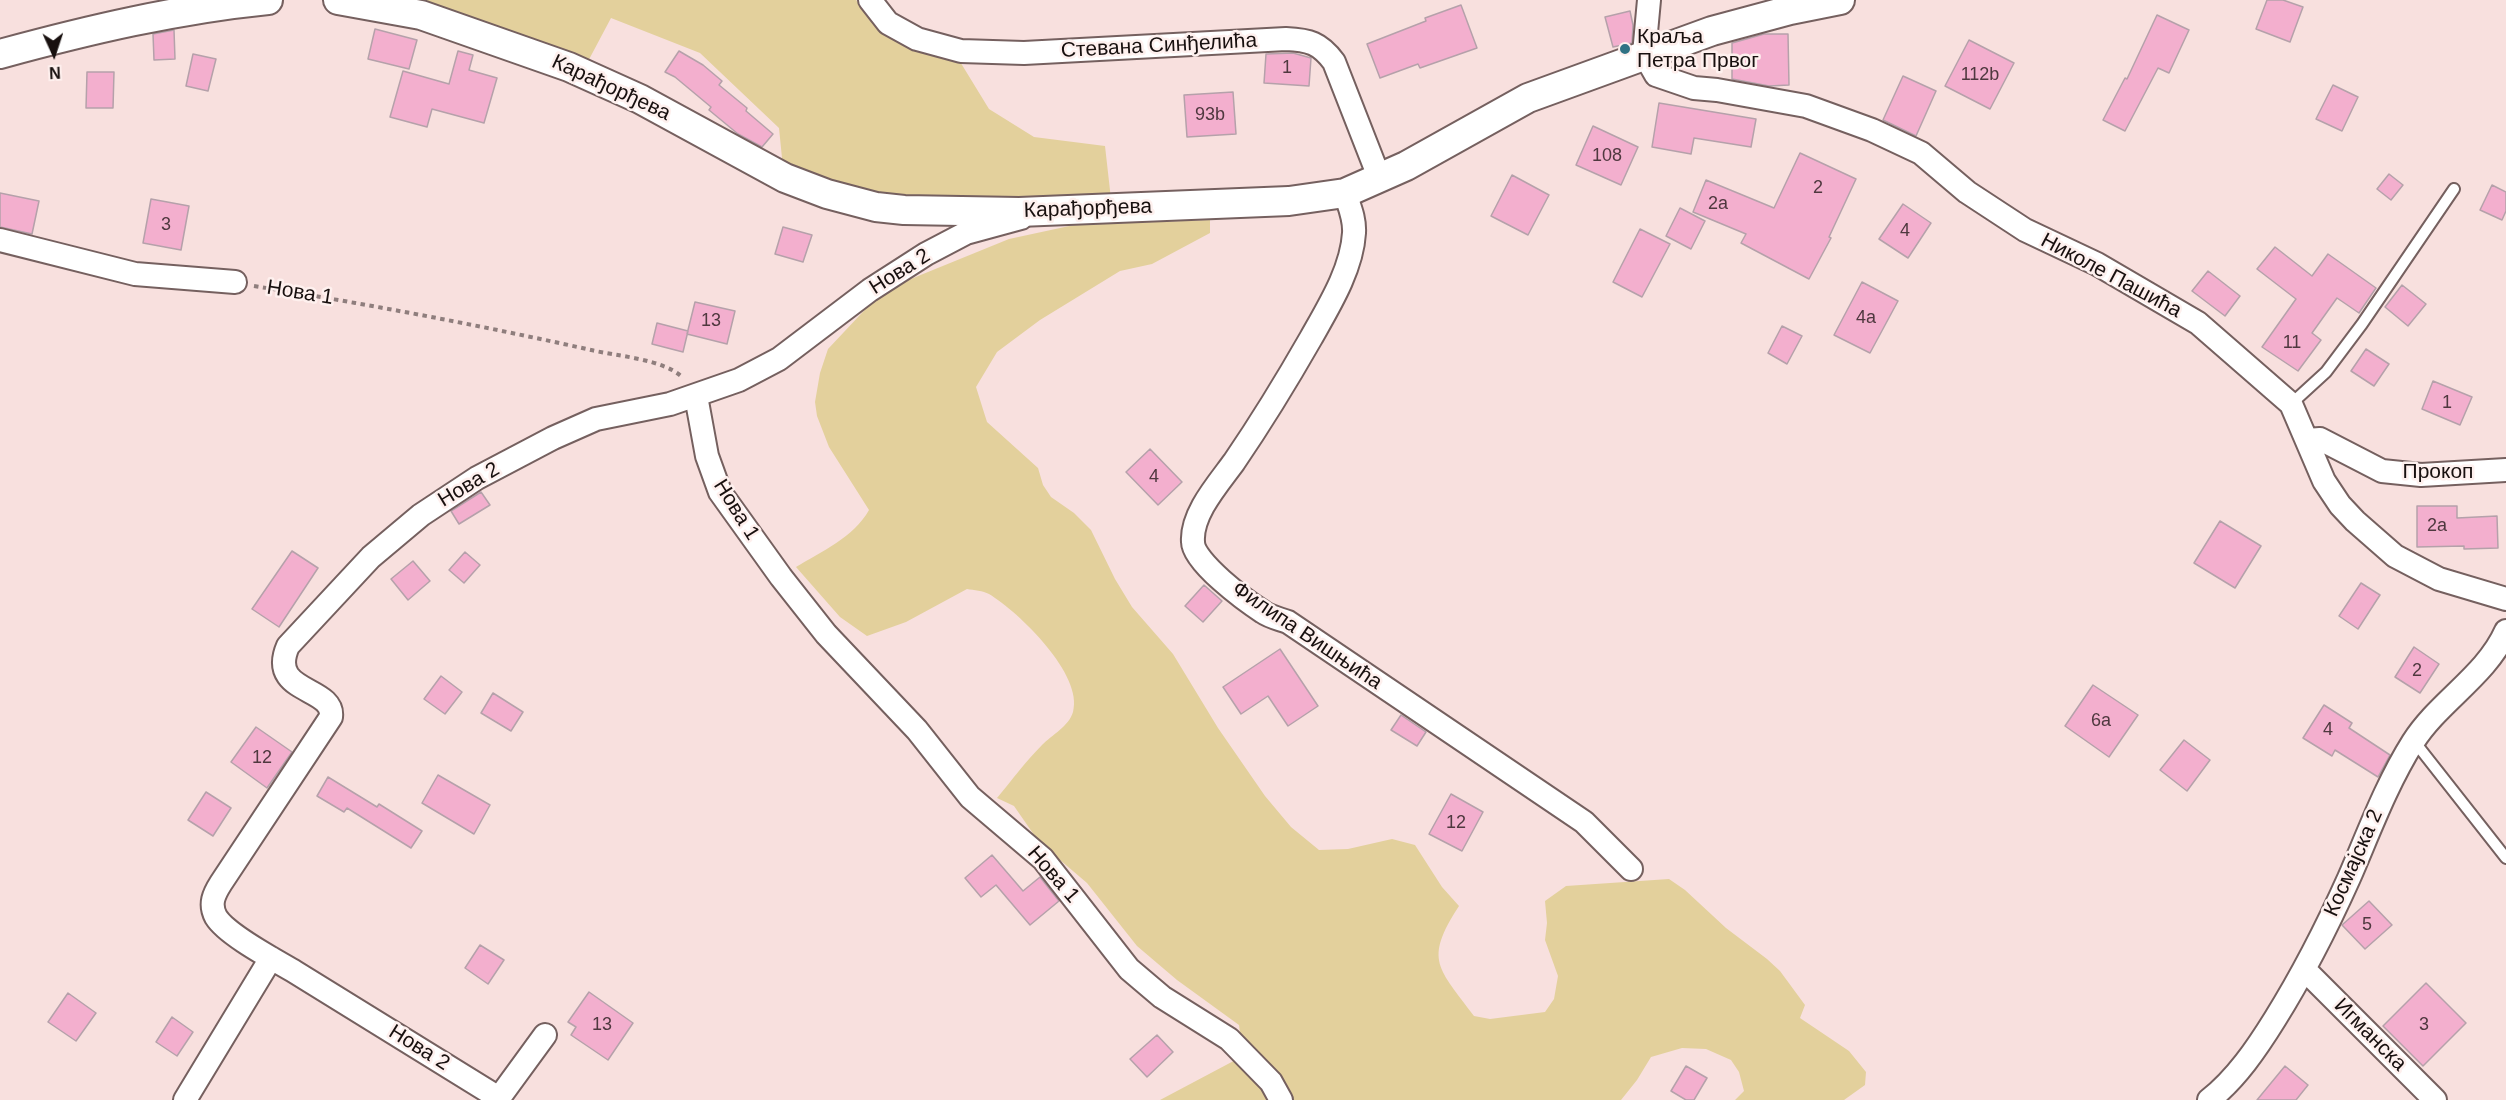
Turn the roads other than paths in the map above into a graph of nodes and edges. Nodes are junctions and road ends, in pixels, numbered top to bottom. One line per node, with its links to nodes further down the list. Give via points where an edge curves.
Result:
1 (268, 0): 6 (street, via 179,12)
2 (338, 0): 11 (street, Карађорђева, via 422,15 569,67 640,99 785,178 854,202 904,210)
3 (870, 0): 8 (street, Стевана Синђелића, via 888,23 917,39 961,51 1024,53 1286,39 1309,42 1325,50 1334,62)
4 (1649, 0): 7 (street)
5 (1840, 0): 7 (street, Карађорђева, via 1746,20)
6 (0, 54)
7 (1644, 54): 8 (street, Карађорђева, via 1528,98); 15 (street, Николе Пашића, via 1656,75 1665,81 1806,106 1921,153 1967,192 2025,230 2097,264 2198,322)
8 (1379, 177): 10 (street, Карађорђева)
9 (2454, 189): 15 (lane, via 2326,372)
10 (1345, 193): 11 (street, Карађорђева, via 1288,201); 22 (street, Филипа Вишњића, via 1354,219 1354,233 1345,271 1272,406 1198,518 1192,542 1195,552 1264,613 1288,622 1584,822)
11 (1046, 212): 14 (street, Нова 2, via 966,233 926,254 870,290 779,359)
12 (0, 240): 13 (street, via 135,274)
13 (235, 282)
14 (696, 396): 23 (street, Нова 2, via 596,419 468,483 421,515 371,557 288,646 283,657 287,675 328,702 331,717 221,883 212,906 224,927); 27 (street, Нова 1, via 707,456 720,492 826,634 917,730 970,797 1043,858 1129,969 1162,997 1229,1040 1270,1082)
15 (2291, 404): 16 (street, Николе Пашића)
16 (2307, 440): 17 (street, Прокоп, via 2320,439 2382,471 2421,475); 18 (street, Николе Пашића, via 2324,481 2340,505 2395,556 2439,579)
17 (2506, 470)
18 (2506, 599)
19 (2506, 631): 20 (street, Космајска 2, via 2500,646 2478,673 2429,720)
20 (2414, 741): 21 (lane); 24 (street, Космајска 2, via 2387,786)
21 (2506, 858)
22 (1631, 869)
23 (272, 958): 25 (street, Нова 2, via 499,1098); 26 (street)
24 (2305, 970): 28 (street, Космајска 2, via 2260,1042 2222,1090); 29 (street, Игманска)
25 (545, 1035)
26 (184, 1100)
27 (1281, 1100)
28 (2209, 1100)
29 (2435, 1100)

